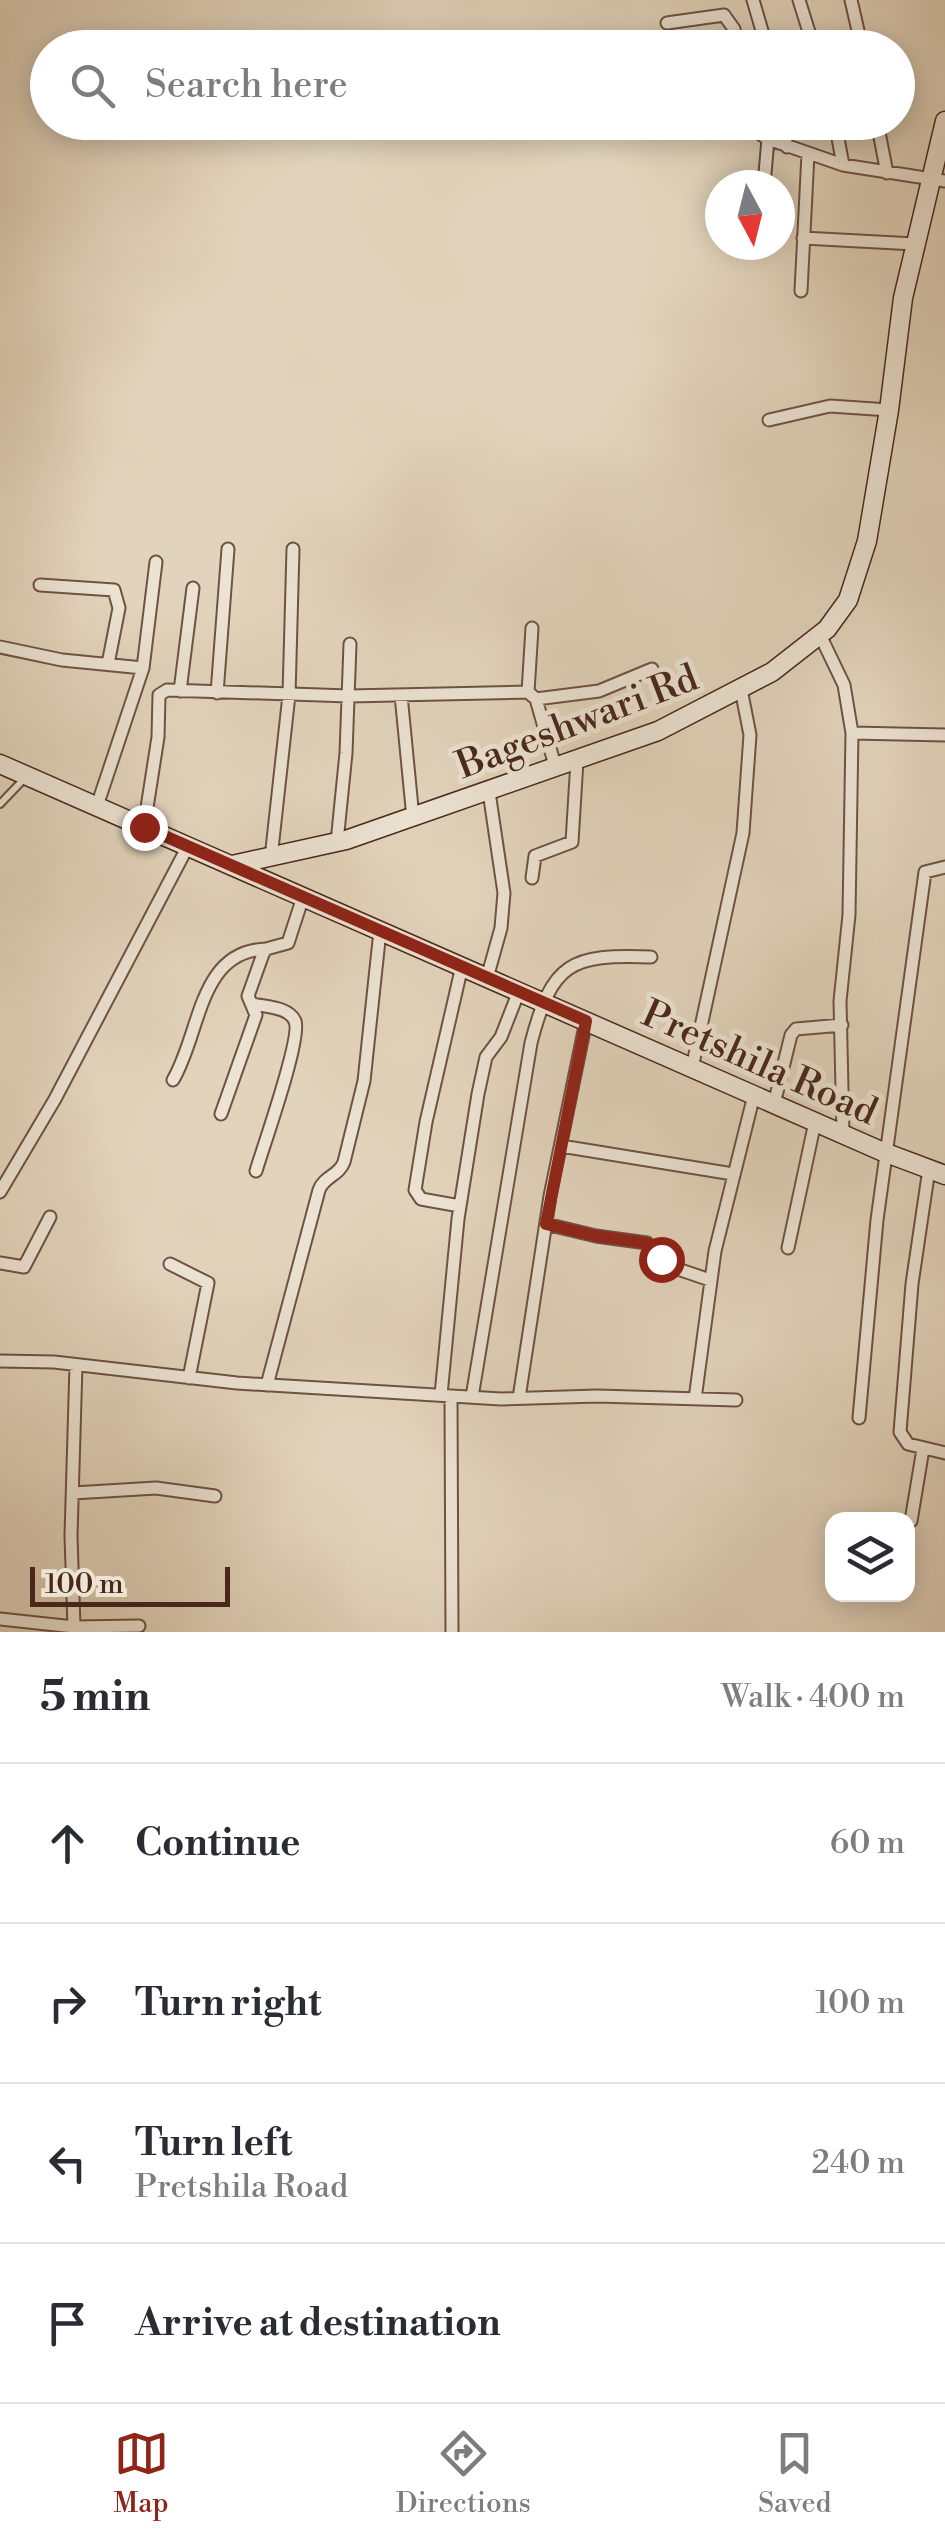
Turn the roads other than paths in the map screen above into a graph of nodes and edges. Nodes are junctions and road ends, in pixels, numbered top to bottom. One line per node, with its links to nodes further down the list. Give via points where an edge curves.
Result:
1 (753, 0): 6 (street)
2 (799, 0): 7 (street)
3 (851, 0): 8 (street)
4 (667, 23): 5 (street, via 724,15)
5 (734, 30)
6 (762, 30)
7 (808, 30)
8 (858, 30)
9 (945, 121): 20 (street, Bageshwari Rd)
10 (768, 140): 18 (street)
11 (770, 140): 15 (street)
12 (786, 140): 15 (street)
13 (839, 140): 17 (street)
14 (881, 140): 19 (street)
15 (787, 147): 16 (street)
16 (808, 154): 17 (street); 21 (street)
17 (844, 165): 19 (street)
18 (765, 170)
19 (887, 173): 20 (street)
20 (937, 179): 22 (street, Bageshwari Rd)
21 (803, 238): 22 (street); 23 (street)
22 (915, 244): 24 (street, Bageshwari Rd)
23 (801, 291)
24 (890, 410): 25 (street, via 830,406); 32 (street, Bageshwari Rd, via 859,572 848,600)
25 (769, 420)
26 (228, 549): 40 (street)
27 (293, 549): 41 (street)
28 (156, 562): 36 (street)
29 (40, 584): 35 (street, via 114,590 119,608)
30 (194, 588): 39 (street)
31 (532, 628): 43 (street)
32 (820, 635): 38 (street, Bageshwari Rd); 45 (street, via 844,684)
33 (350, 644): 44 (street)
34 (0, 647): 35 (street)
35 (108, 664): 36 (street)
36 (143, 668): 53 (street)
37 (652, 669): 43 (street, via 599,690)
38 (741, 689): 47 (street, Bageshwari Rd, via 658,731); 73 (street, via 750,735 743,833)
39 (180, 691): 40 (street); 55 (street, via 160,695)
40 (216, 693): 41 (street)
41 (289, 695): 44 (street); 58 (street)
42 (401, 695): 43 (street); 44 (street); 54 (street)
43 (532, 695): 49 (street)
44 (349, 696): 56 (street)
45 (852, 733): 46 (street); 72 (street)
46 (945, 735)
47 (577, 761): 49 (street, Bageshwari Rd); 61 (street, via 572,842 534,856)
48 (0, 764): 50 (street, Pretshila Road)
49 (556, 769): 51 (street, Bageshwari Rd)
50 (27, 775): 52 (lane); 53 (street, Pretshila Road)
51 (489, 792): 54 (street, Bageshwari Rd); 67 (street, via 504,893)
52 (0, 804)
53 (97, 806): 55 (street, Pretshila Road)
54 (414, 818): 56 (street, Bageshwari Rd)
55 (144, 827): 57 (street, Pretshila Road)
56 (337, 842): 58 (street, Bageshwari Rd)
57 (188, 846): 59 (street, Pretshila Road); 85 (street)
58 (271, 858): 59 (street, Bageshwari Rd)
59 (232, 865): 62 (street, Pretshila Road)
60 (945, 867): 81 (street, via 925,872)
61 (532, 878)
62 (303, 897): 63 (street, Pretshila Road); 64 (street, via 288,943)
63 (380, 931): 66 (street, Pretshila Road); 96 (street, via 364,1081 344,1162 319,1190)
64 (266, 949): 70 (street, via 248,996); 74 (street, via 231,957 214,977)
65 (651, 956): 69 (street, via 581,960)
66 (462, 966): 67 (street, Pretshila Road); 86 (street, via 415,1190 422,1198)
67 (487, 978): 68 (street, Pretshila Road)
68 (519, 991): 69 (street, Pretshila Road); 86 (street, via 502,1037 486,1057)
69 (542, 1002): 71 (street, Pretshila Road); 98 (street)
70 (253, 1004): 77 (street, via 254,1021); 82 (street, via 292,1015 296,1026)
71 (586, 1021): 73 (street, Pretshila Road); 80 (street)
72 (842, 1026): 76 (street, via 796,1029); 79 (street)
73 (692, 1068): 75 (street, Pretshila Road)
74 (173, 1080)
75 (754, 1095): 76 (street, Pretshila Road); 84 (street)
76 (774, 1104): 78 (street, Pretshila Road)
77 (221, 1114)
78 (815, 1122): 79 (street, Pretshila Road); 89 (street)
79 (843, 1134): 81 (street, Pretshila Road)
80 (560, 1146): 84 (street); 88 (street)
81 (886, 1153): 83 (street, Pretshila Road); 102 (street)
82 (256, 1171)
83 (937, 1172): 103 (street, via 912,1284 900,1424 902,1440)
84 (733, 1174): 92 (street)
85 (0, 1192)
86 (460, 1206): 97 (street)
87 (50, 1218): 90 (street, via 24,1267)
88 (546, 1224): 92 (street, via 647,1243 666,1264); 99 (street)
89 (788, 1248)
90 (0, 1263)
91 (170, 1264): 95 (street, via 208,1282)
92 (710, 1280): 100 (street)
93 (0, 1361): 94 (street)
94 (76, 1365): 95 (street); 105 (street)
95 (189, 1378): 96 (street)
96 (267, 1385): 97 (street)
97 (446, 1395): 98 (street); 113 (street)
98 (472, 1397): 99 (street)
99 (519, 1398): 100 (street)
100 (695, 1399): 101 (street)
101 (736, 1400)
102 (859, 1418)
103 (922, 1449): 104 (street); 107 (street)
104 (945, 1453)
105 (72, 1493): 106 (street, via 156,1488); 110 (street)
106 (215, 1496)
107 (912, 1512)
108 (1, 1618): 110 (street); 112 (street)
109 (139, 1626): 111 (street)
110 (74, 1627): 111 (street)
111 (108, 1630)
112 (2, 1632)
113 (452, 1632)

